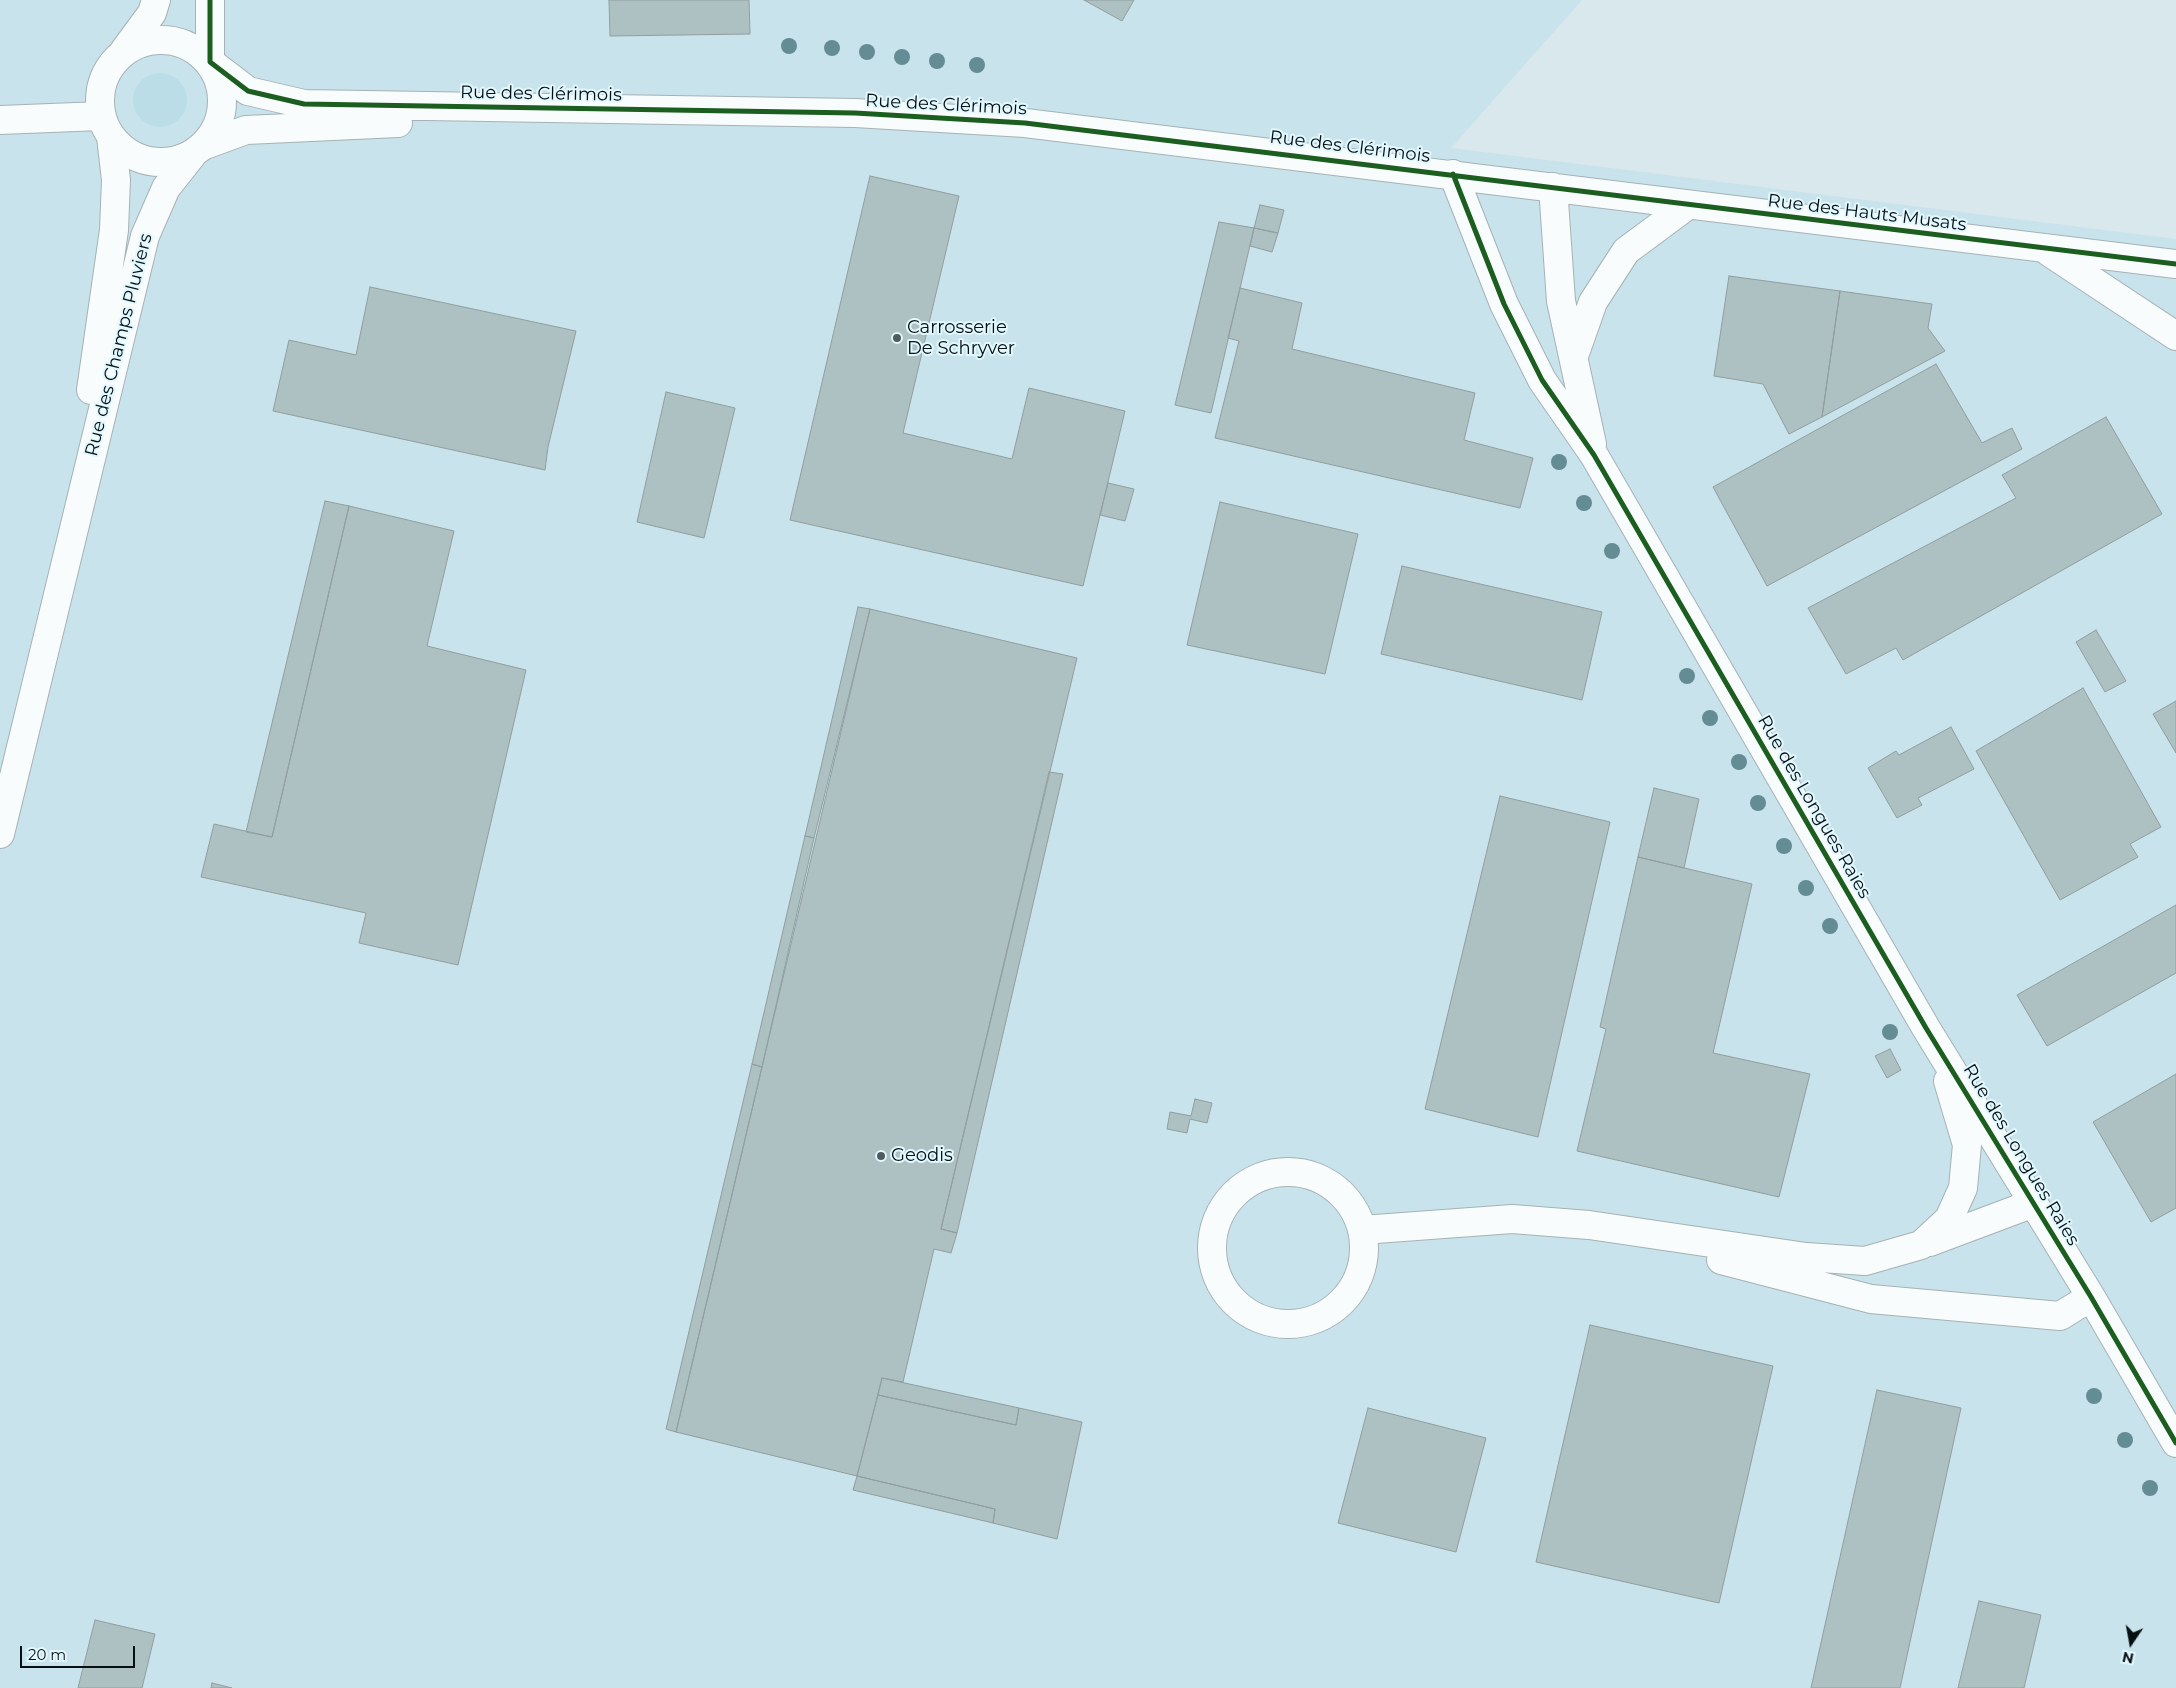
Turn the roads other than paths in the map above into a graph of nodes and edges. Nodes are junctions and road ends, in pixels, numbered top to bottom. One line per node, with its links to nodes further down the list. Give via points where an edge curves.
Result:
1 (156, 0): 3 (street, via 152,13)
2 (210, 0): 4 (street)
3 (124, 52): 4 (street, via 140,43 158,39 176,41 194,49); 7 (street, via 111,65 103,81 99,98)
4 (210, 62): 5 (street, Rue des Clérimois, via 248,91 304,104); 8 (street, via 219,80 223,100 214,133)
5 (672, 109): 8 (street, Rue des Clérimois, via 246,130); 9 (street, Rue des Clérimois, via 855,113 1025,123)
6 (0, 120): 7 (street)
7 (106, 127): 8 (street, via 132,155 140,159 158,163 176,161); 17 (street, Rue des Champs Pluviers, via 116,180 114,230)
8 (199, 149): 17 (street, Rue des Champs Pluviers, via 166,188 145,236)
9 (1453, 174): 10 (street, Rue des Clérimois); 16 (street, Rue des Longues Raies, via 1504,304 1542,380)
10 (1553, 187): 11 (street, Rue des Clérimois); 15 (street, Rue des Longues Raies, via 1561,301)
11 (1688, 205): 12 (street, Rue des Hauts Musats); 15 (street, via 1626,251 1593,302)
12 (2044, 249): 13 (street); 14 (street, Rue des Hauts Musats)
13 (2176, 264)
14 (2176, 336)
15 (1574, 356): 16 (street, Rue des Longues Raies)
16 (1594, 455): 19 (street, Rue des Longues Raies)
17 (68, 548): 18 (street, Rue des Champs Pluviers)
18 (0, 834)
19 (1938, 1046): 20 (street, Rue des Longues Raies); 23 (street, Rue des Longues Raies, via 1967,1145 1960,1196 1949,1219)
20 (2034, 1203): 23 (street, Rue des Longues Raies); 24 (street, Rue des Longues Raies)
21 (1589, 1225): 22 (street, Rue des Longues Raies, via 1512,1219); 23 (street, Rue des Longues Raies, via 1806,1257 1866,1261); 24 (street, Rue des Longues Raies, via 1871,1299 2060,1316)
22 (1362, 1230): 22 (street, via 1352,1207 1335,1189 1314,1177 1290,1172 1266,1175 1243,1186 1226,1203 1218,1218 1211,1249 1215,1274 1228,1296 1248,1314 1271,1323 1297,1325 1322,1317 1343,1302 1357,1280 1364,1256)
23 (1920, 1246)
24 (2091, 1297): 25 (street, Rue des Longues Raies)
25 (2176, 1443)

